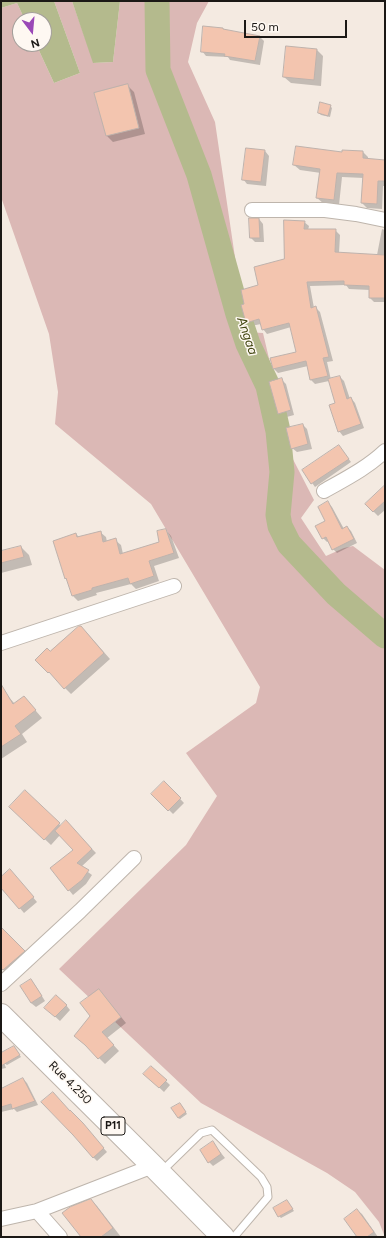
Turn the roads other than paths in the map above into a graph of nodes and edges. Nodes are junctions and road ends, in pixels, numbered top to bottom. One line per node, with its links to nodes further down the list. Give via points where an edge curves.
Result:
1 (252, 210): 2 (street, via 325,210)
2 (385, 220)
3 (385, 451): 4 (street, via 363,468)
4 (324, 491)
5 (174, 586): 6 (street)
6 (1, 642)
7 (134, 858): 8 (street)
8 (1, 984)
9 (1, 1015): 10 (main road, Rue 4.250 / P11)
10 (157, 1169): 11 (street); 14 (main road, Rue 4.250 / P11); 15 (lane, via 201,1133 212,1130 267,1187 268,1197)
11 (37, 1211): 12 (street); 13 (street)
12 (1, 1219)
13 (60, 1237)
14 (223, 1237)
15 (234, 1237)

